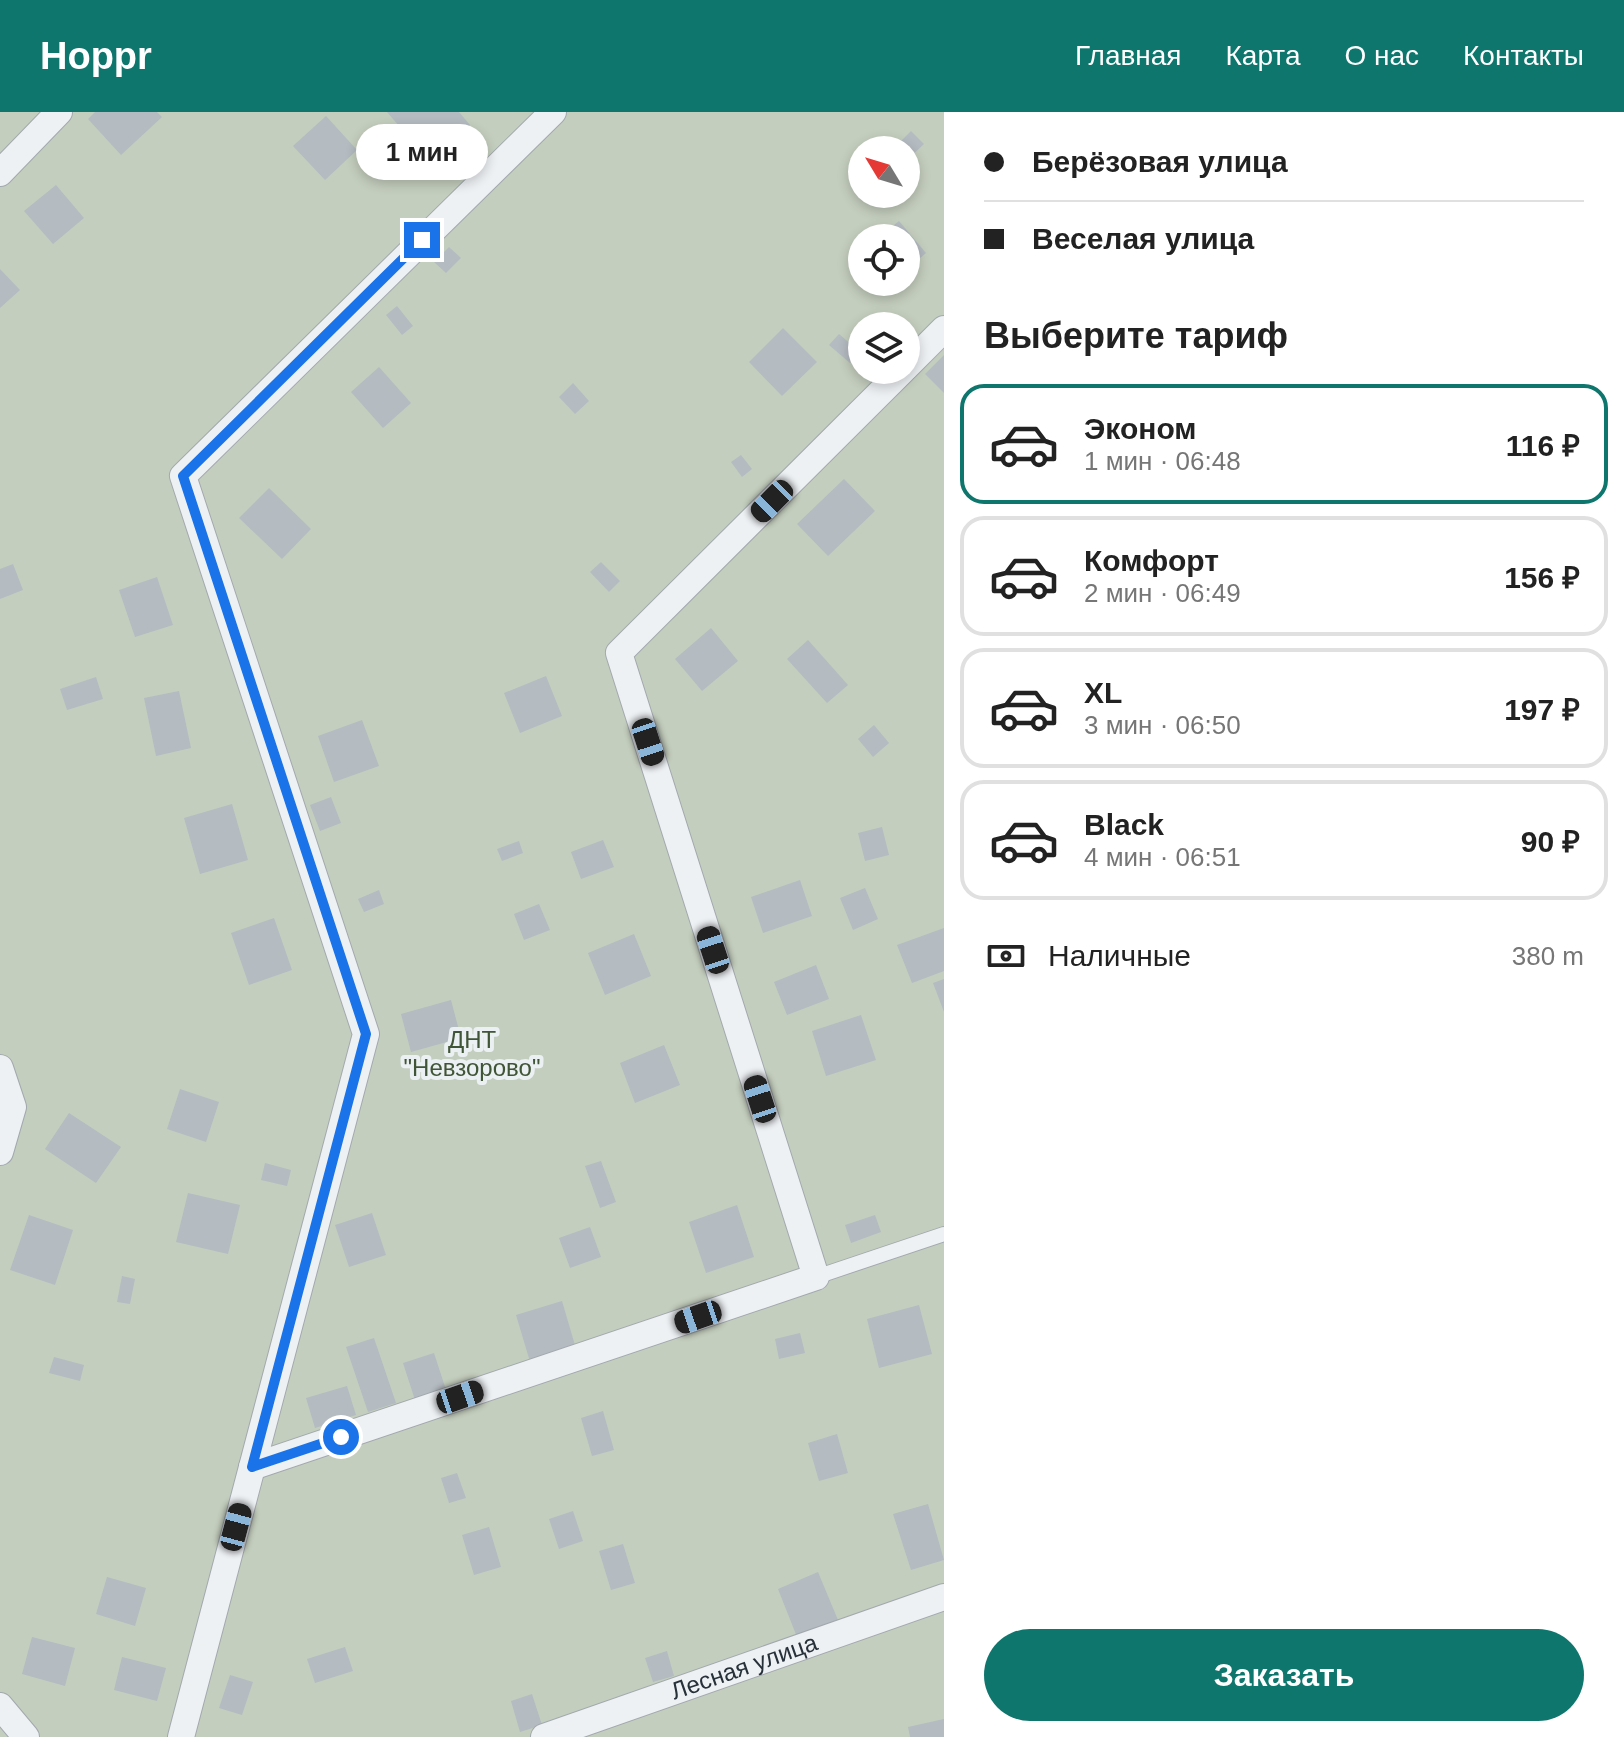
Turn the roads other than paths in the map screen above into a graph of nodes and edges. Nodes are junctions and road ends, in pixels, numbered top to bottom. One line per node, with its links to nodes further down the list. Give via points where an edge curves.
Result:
1 (59, 112): 3 (street)
2 (553, 112): 11 (street, via 183,476 366,1034)
3 (0, 173)
4 (944, 329): 5 (street)
5 (920, 352)
6 (888, 384): 10 (street, via 619,653)
7 (0, 1068): 8 (street, via 13,1107)
8 (0, 1152)
9 (944, 1234): 10 (lane)
10 (816, 1277): 11 (street)
11 (252, 1467): 15 (street)
12 (944, 1597): 16 (street, Лесная улица)
13 (0, 1706): 14 (street)
14 (26, 1737)
15 (181, 1737)
16 (544, 1737)

